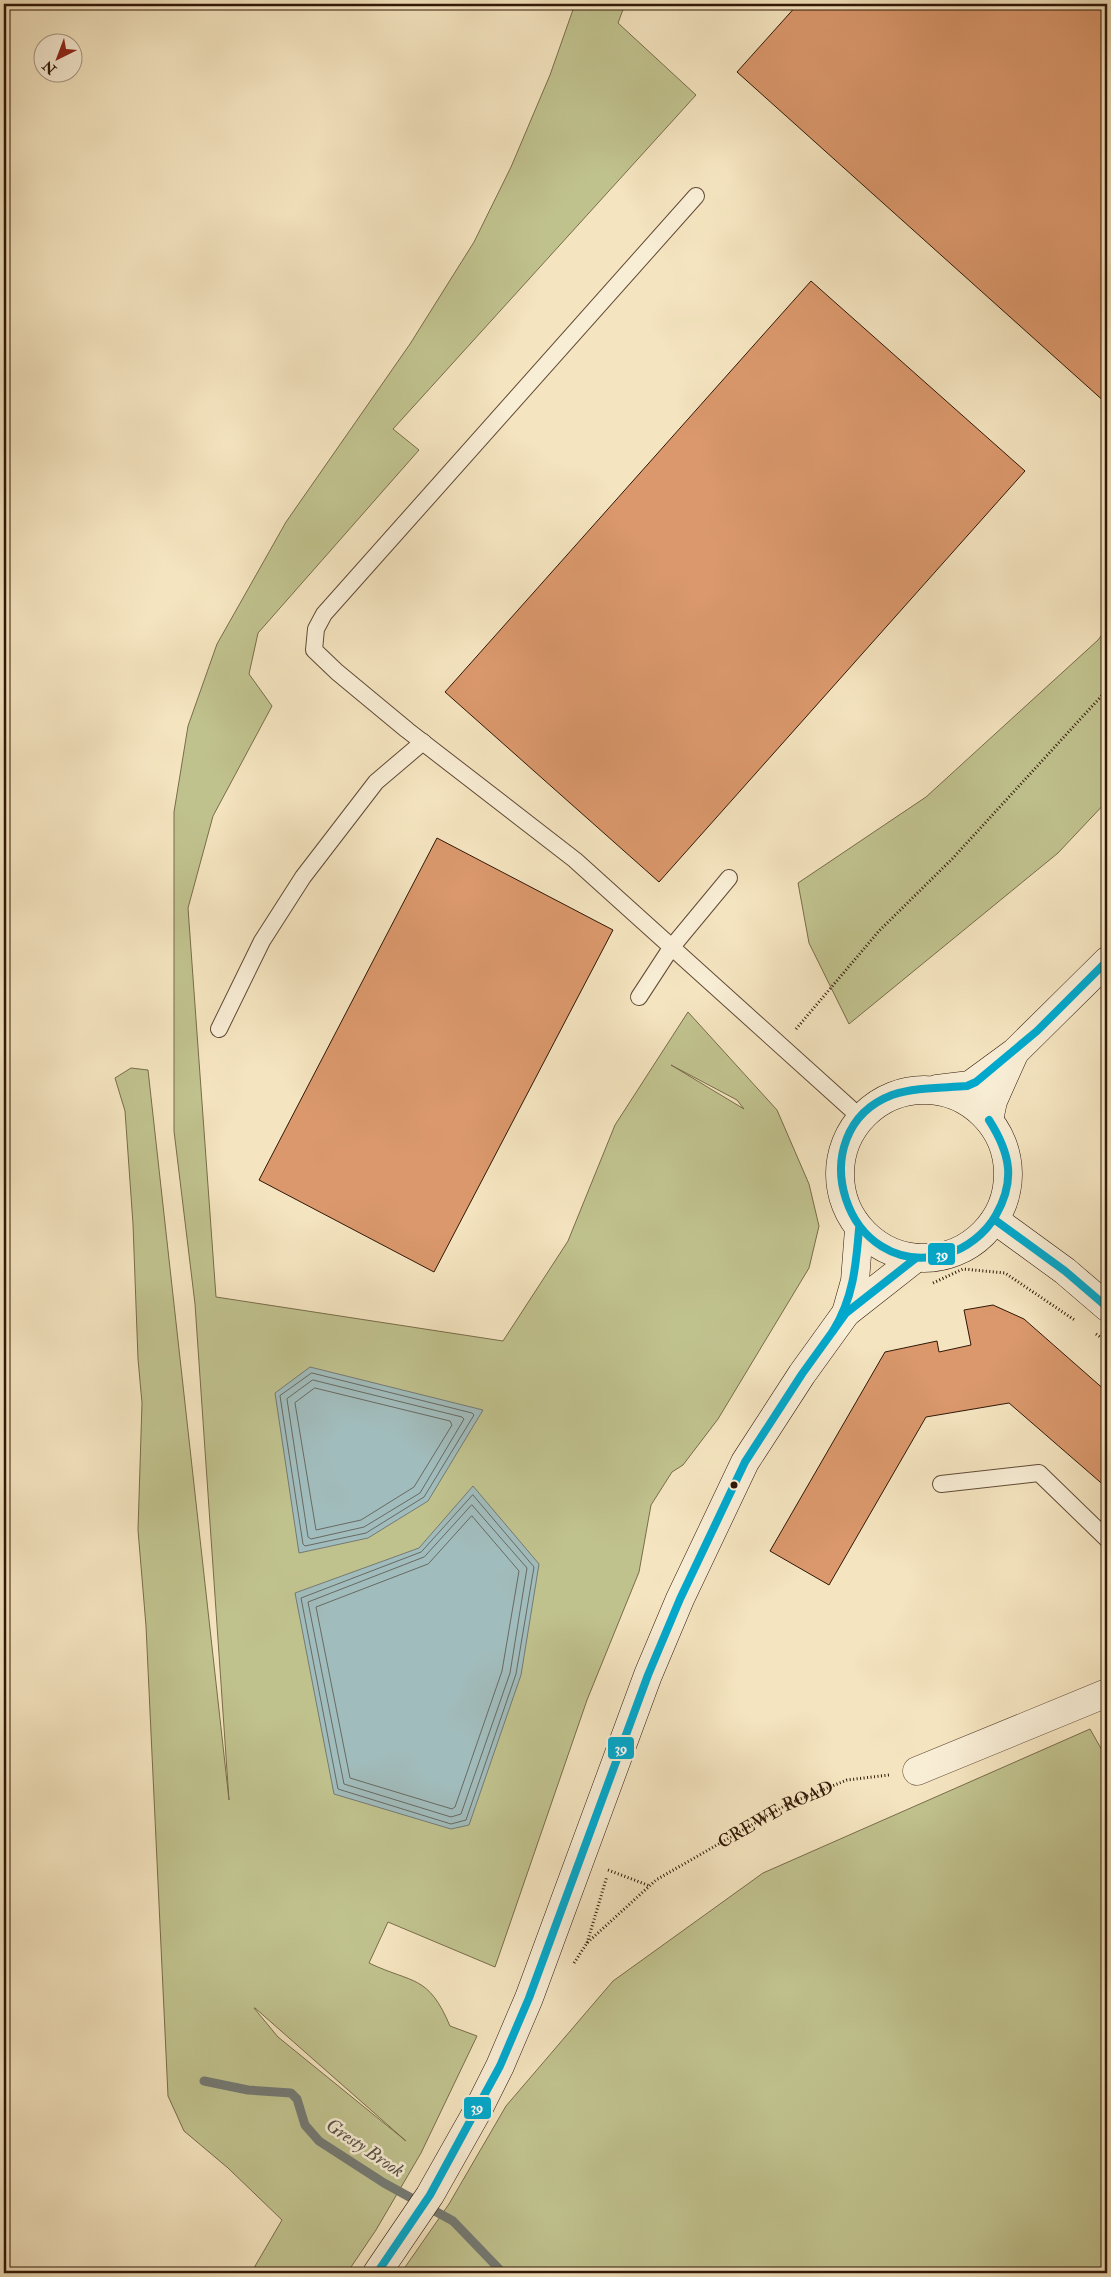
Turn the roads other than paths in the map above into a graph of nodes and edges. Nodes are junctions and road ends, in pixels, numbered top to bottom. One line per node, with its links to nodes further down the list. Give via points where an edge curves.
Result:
1 (696, 196): 2 (lane, via 324,614 316,629 314,650)
2 (423, 742): 4 (lane, via 575,860); 7 (lane, via 376,782 303,877 262,942)
3 (729, 878): 4 (lane)
4 (671, 948): 6 (lane); 10 (lane)
5 (1107, 961): 8 (main road)
6 (639, 997)
7 (219, 1030)
8 (1015, 1052): 9 (main road, via 970,1084); 11 (main road)
9 (934, 1090): 10 (main road, via 907,1090 881,1100); 11 (main road, via 965,1100)
10 (860, 1117): 13 (main road, via 844,1143 839,1173 844,1203)
11 (989, 1120): 12 (main road, via 1003,1144 1008,1169 1006,1195)
12 (995, 1220): 14 (main road, via 974,1242 946,1256); 15 (main road, via 1065,1271)
13 (859, 1229): 14 (main road, via 885,1249); 16 (main road, via 855,1281)
14 (916, 1258): 16 (main road)
15 (1107, 1307)
16 (846, 1313): 21 (main road, via 745,1462 680,1599 628,1726 529,1998 478,2110 425,2204)
17 (941, 1484): 18 (lane, via 1038,1473)
18 (1107, 1539)
19 (1107, 1693): 20 (main road)
20 (917, 1771)
21 (377, 2273)

